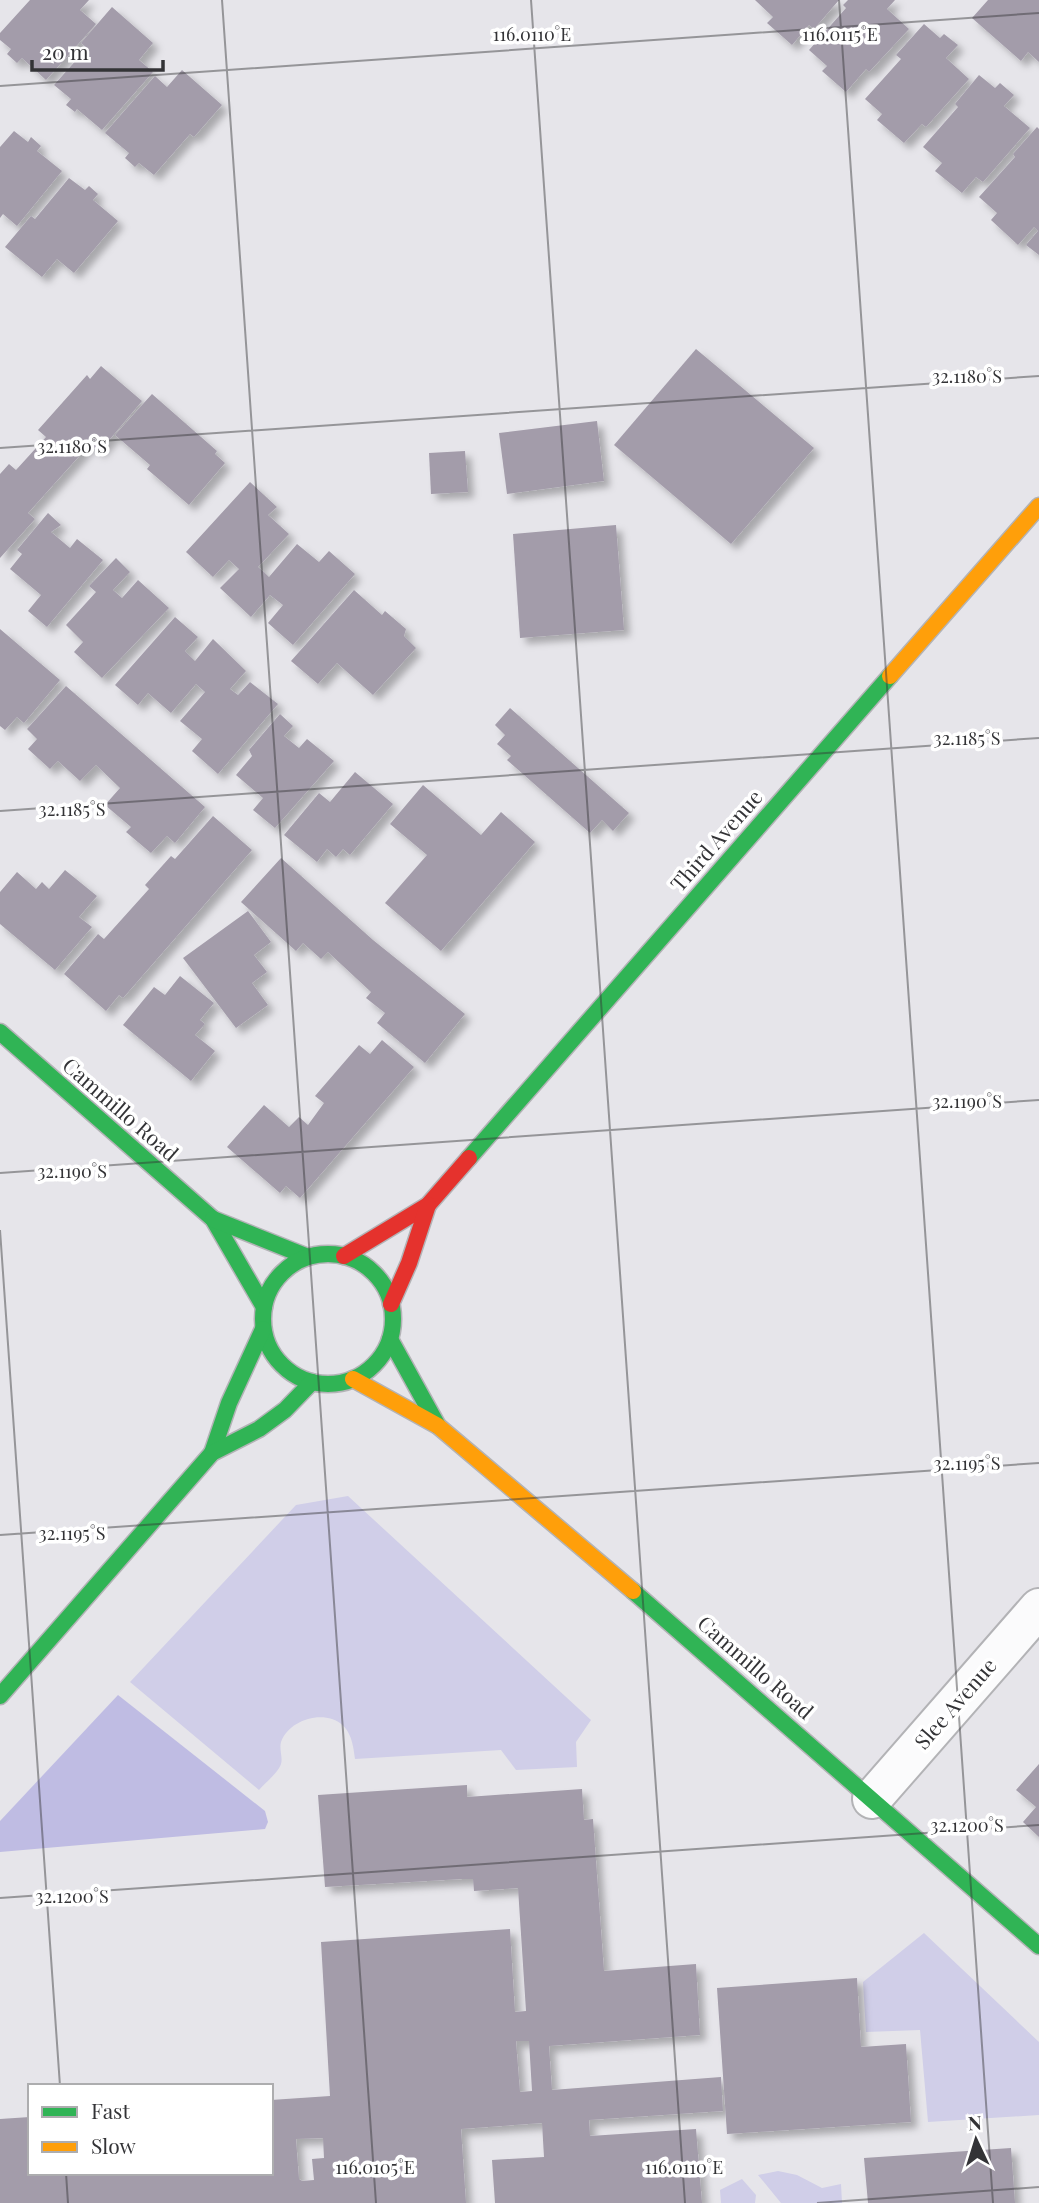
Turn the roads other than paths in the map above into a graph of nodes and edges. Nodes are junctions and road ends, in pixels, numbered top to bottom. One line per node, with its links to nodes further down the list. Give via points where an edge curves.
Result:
1 (1039, 506): 3 (main road, Third Avenue)
2 (0, 1032): 4 (main road, Cammillo Road)
3 (428, 1205): 5 (main road, Third Avenue); 7 (main road, Third Avenue)
4 (213, 1219): 6 (main road, Cammillo Road); 8 (main road, Cammillo Road)
5 (344, 1256): 6 (main road); 7 (main road, via 374,1274)
6 (308, 1257): 8 (main road, via 279,1276)
7 (391, 1304): 10 (main road)
8 (264, 1307): 9 (main road)
9 (263, 1329): 12 (main road, via 270,1351 282,1365); 14 (main road)
10 (390, 1339): 11 (main road, via 381,1357); 13 (main road, Cammillo Road)
11 (353, 1379): 12 (main road, via 333,1384); 13 (main road, Cammillo Road)
12 (312, 1382): 14 (main road, via 259,1429)
13 (438, 1426): 17 (main road, Cammillo Road)
14 (212, 1453): 16 (main road)
15 (1039, 1608): 17 (street, Slee Avenue)
16 (0, 1696)
17 (872, 1799): 18 (main road, Cammillo Road)
18 (1039, 1947)

